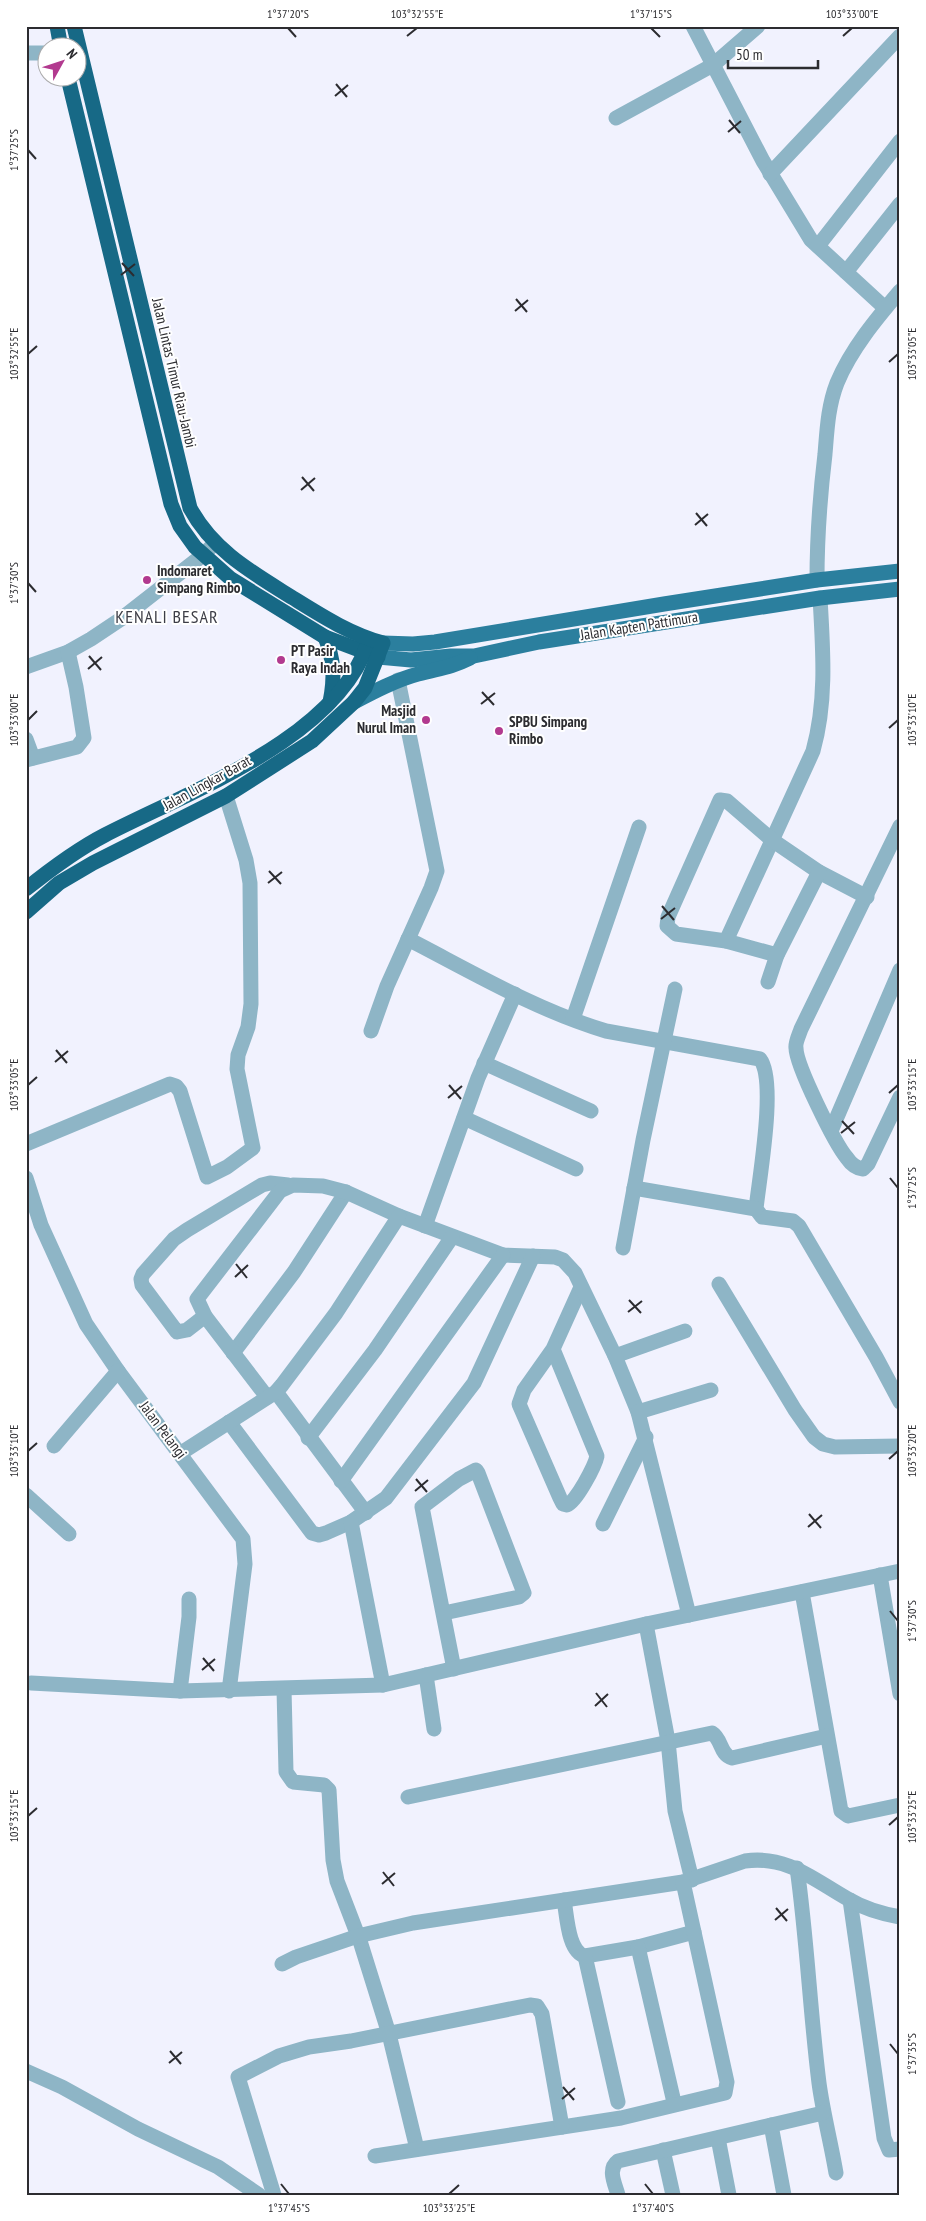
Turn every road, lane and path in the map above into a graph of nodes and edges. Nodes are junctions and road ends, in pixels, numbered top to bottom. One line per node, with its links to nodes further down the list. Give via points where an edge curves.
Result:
1 (74, 26): 15 (highway, Jalan Lintas Timur Riau-Jambi)
2 (693, 26): 5 (street)
3 (758, 26): 5 (street)
4 (900, 36): 9 (street)
5 (713, 65): 7 (street); 9 (street)
6 (70, 88): 16 (highway)
7 (616, 118)
8 (900, 141): 11 (street)
9 (770, 174): 11 (street)
10 (900, 204): 12 (street)
11 (818, 246): 12 (street)
12 (846, 272): 14 (street)
13 (900, 291): 14 (street)
14 (885, 308): 20 (street, via 844,368 832,398 820,496)
15 (143, 317): 16 (highway); 17 (highway, Jalan Lintas Timur Riau-Jambi, via 186,498 195,518)
16 (127, 321): 18 (highway, via 171,504 184,532)
17 (215, 543): 18 (street); 26 (highway, Jalan Lintas Timur Riau-Jambi, via 240,566)
18 (203, 555): 25 (highway, via 231,579); 27 (street, via 121,619)
19 (900, 570): 20 (main road, Jalan Kapten Pattimura)
20 (817, 580): 23 (main road, Jalan Kapten Pattimura)
21 (900, 589): 22 (main road, Jalan Kapten Pattimura)
22 (820, 598): 24 (main road, Jalan Kapten Pattimura); 38 (street, via 824,693 820,724 813,751)
23 (694, 599): 24 (main road); 26 (main road, Jalan Kapten Pattimura, via 435,642)
24 (692, 618): 28 (main road, Jalan Kapten Pattimura, via 539,642)
25 (325, 637): 26 (highway); 31 (highway, via 334,668)
26 (374, 648): 28 (main road, Jalan Kapten Pattimura, via 411,660); 31 (highway, Jalan Lingkar Barat); 32 (highway, Jalan Lingkar Barat, via 365,688)
27 (68, 652): 29 (street); 34 (street, via 84,738 76,747)
28 (474, 656): 30 (main road, via 452,667)
29 (26, 667)
30 (398, 680): 32 (main road); 43 (street, via 437,863 435,880)
31 (330, 702): 40 (highway, Jalan Lingkar Barat, via 266,752 222,779 70,855)
32 (354, 702): 35 (highway, Jalan Lingkar Barat, via 312,742)
33 (26, 740): 34 (street)
34 (29, 759)
35 (226, 796): 42 (highway, Jalan Lingkar Barat, via 93,863 59,883); 58 (street, via 250,883 251,1004 236,1069 253,1148 208,1176 180,1090 170,1084)
36 (900, 826): 41 (street)
37 (639, 828): 50 (street)
38 (772, 840): 39 (street); 44 (street); 44 (street, via 727,801 722,799 718,802 667,923 676,934)
39 (819, 872): 41 (street); 45 (street)
40 (26, 889)
41 (867, 897): 57 (street, via 800,1030 796,1048)
42 (26, 912)
43 (408, 938): 49 (street); 51 (street)
44 (726, 941): 45 (street)
45 (777, 956): 47 (street)
46 (900, 970): 57 (street)
47 (768, 982)
48 (676, 989): 52 (street)
49 (515, 994): 50 (street); 53 (street)
50 (574, 1019): 52 (street, via 606,1031)
51 (371, 1031)
52 (665, 1041): 62 (street); 64 (street, via 757,1058 764,1064 765,1148)
53 (484, 1063): 55 (street); 56 (street)
54 (900, 1098): 57 (street, via 871,1158 862,1168 849,1161)
55 (590, 1111)
56 (464, 1118): 59 (street); 66 (street)
57 (831, 1131)
58 (26, 1144)
59 (576, 1169)
60 (26, 1178): 78 (street, Jalan Pelangi, via 41,1225 75,1303)
61 (288, 1185): 63 (street, via 323,1186); 73 (street, via 199,1296 197,1302); 73 (street, via 270,1183 262,1186 198,1222 174,1239 143,1274 142,1285 177,1332 187,1330)
62 (634, 1188): 64 (street); 68 (street)
63 (346, 1192): 65 (street); 76 (street, via 294,1272)
64 (756, 1208): 81 (street, via 762,1217 793,1221 799,1226)
65 (399, 1216): 66 (street); 80 (street, via 336,1313 289,1377)
66 (425, 1226): 67 (street)
67 (452, 1237): 69 (street); 85 (street, via 375,1350)
68 (623, 1248)
69 (503, 1255): 70 (street); 89 (street)
70 (533, 1256): 72 (street, via 563,1260 575,1273); 91 (street, via 474,1383 386,1498)
71 (719, 1284): 87 (street, via 814,1438 835,1448)
72 (581, 1287): 75 (street); 77 (street)
73 (205, 1316): 76 (street)
74 (685, 1331): 77 (street)
75 (553, 1349): 75 (street, via 524,1390 519,1404 560,1498 563,1504 567,1504 574,1501 597,1456)
76 (233, 1353): 80 (street)
77 (615, 1356): 82 (street)
78 (118, 1371): 86 (street); 88 (street, Jalan Pelangi)
79 (710, 1390): 82 (street)
80 (271, 1394): 83 (street); 85 (street)
81 (900, 1402)
82 (638, 1412): 84 (street)
83 (229, 1422): 88 (street); 92 (street, via 312,1533 319,1535)
84 (646, 1437): 93 (street); 100 (street)
85 (308, 1438): 89 (street)
86 (54, 1446)
87 (900, 1446)
88 (181, 1453): 108 (street, Jalan Pelangi, via 240,1533 244,1546 245,1564)
89 (341, 1481): 91 (street)
90 (26, 1495): 94 (street)
91 (366, 1512): 92 (street)
92 (351, 1522): 105 (street)
93 (603, 1524)
94 (69, 1534)
95 (900, 1571): 96 (street)
96 (880, 1575): 97 (street); 109 (street)
97 (802, 1592): 100 (street); 111 (street)
98 (189, 1599): 107 (street)
99 (444, 1613): 99 (street, via 519,1597 524,1592 476,1470 422,1507); 102 (street)
100 (689, 1615): 101 (street)
101 (646, 1624): 102 (street); 112 (street)
102 (454, 1669): 103 (street)
103 (426, 1675): 105 (street); 110 (street)
104 (31, 1683): 107 (street)
105 (383, 1685): 106 (street)
106 (284, 1689): 108 (street); 121 (street, via 286,1772 297,1783 324,1785 328,1789 337,1881)
107 (180, 1691): 108 (street)
108 (230, 1691)
109 (900, 1694)
110 (434, 1730)
111 (827, 1736): 112 (street, via 732,1758 725,1754 712,1733); 114 (street, via 843,1814 848,1816)
112 (668, 1741): 113 (street); 116 (street)
113 (408, 1797)
114 (900, 1805)
115 (797, 1868): 116 (street, via 755,1859); 118 (street); 129 (street)
116 (687, 1881): 117 (street); 120 (street)
117 (564, 1900): 121 (street, via 430,1920); 123 (street, via 573,1947)
118 (850, 1900): 119 (street); 134 (street, via 884,2138 889,2150)
119 (900, 1918)
120 (694, 1932): 122 (street); 131 (street, via 727,2082 725,2093 621,2118)
121 (358, 1936): 124 (street); 125 (street)
122 (638, 1947): 123 (street); 127 (street)
123 (586, 1956): 128 (street)
124 (282, 1964)
125 (389, 2034): 131 (street, via 530,2006 539,2007); 133 (street); 139 (street, via 295,2050 238,2077)
126 (26, 2071): 138 (street, via 218,2167)
127 (673, 2098)
128 (618, 2102)
129 (823, 2113): 130 (street); 137 (street)
130 (771, 2125): 132 (street); 143 (street)
131 (562, 2127): 133 (street)
132 (718, 2138): 135 (street); 142 (street)
133 (418, 2149): 136 (street)
134 (900, 2149)
135 (663, 2150): 140 (street, via 613,2164); 141 (street)
136 (375, 2156)
137 (836, 2172)
138 (259, 2195)
139 (274, 2195)
140 (618, 2195)
141 (673, 2195)
142 (729, 2195)
143 (784, 2195)

